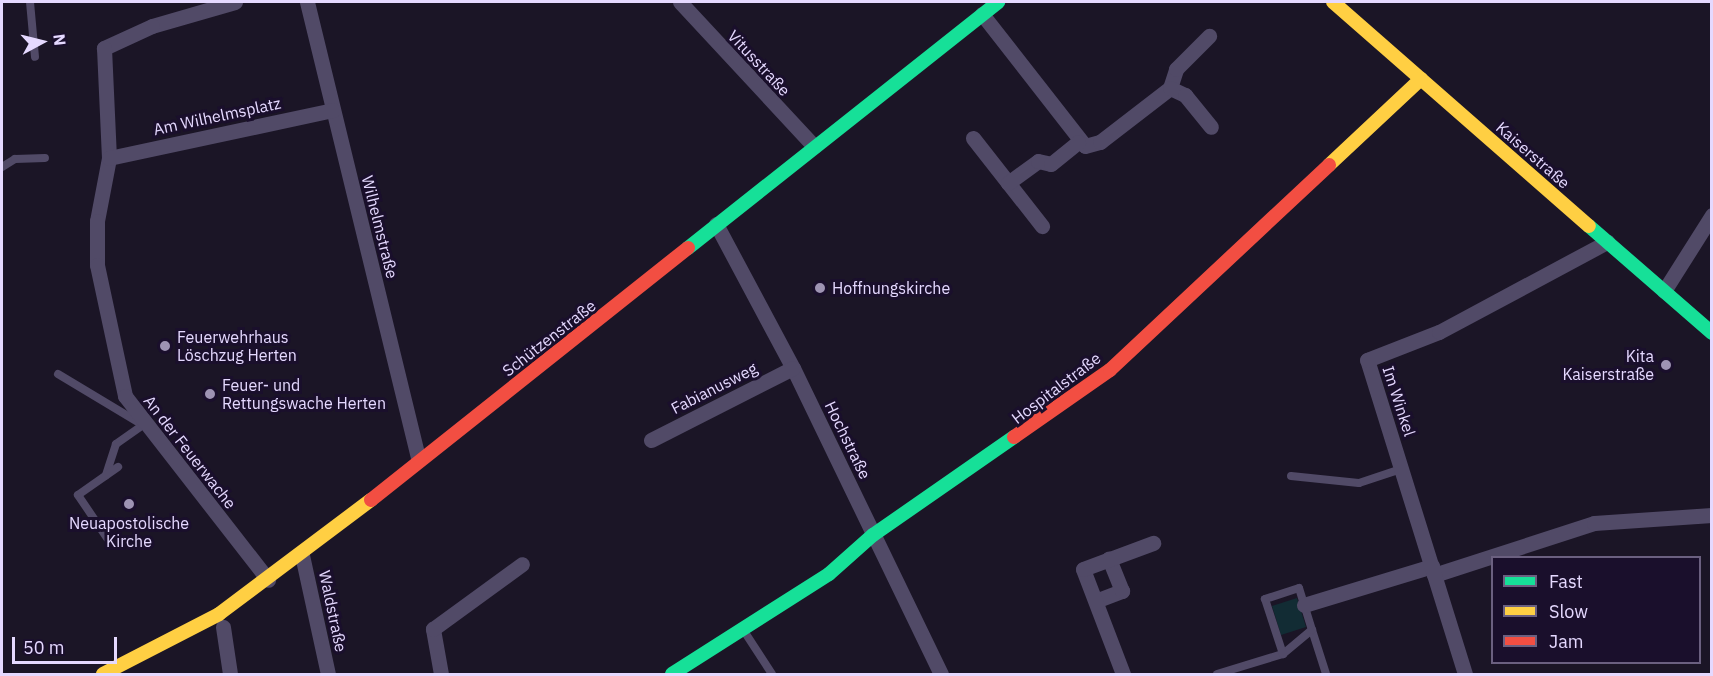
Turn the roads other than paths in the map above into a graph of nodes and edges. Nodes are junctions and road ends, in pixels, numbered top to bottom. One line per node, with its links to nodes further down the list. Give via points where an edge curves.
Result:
1 (30, 2): 9 (lane)
2 (235, 2): 18 (street, An der Feuerwache, via 152,26 104,48)
3 (306, 2): 12 (street, Wilhelmstraße)
4 (680, 2): 16 (street, Vitusstraße)
5 (998, 2): 7 (main road, Schützenstraße)
6 (1333, 2): 10 (main road, Kaiserstraße)
7 (982, 14): 15 (street); 16 (main road, Schützenstraße)
8 (1209, 36): 11 (street, via 1176,69)
9 (35, 57)
10 (1421, 79): 24 (main road, Kaiserstraße); 37 (main road, Hospitalstraße, via 1110,370)
11 (1170, 88): 13 (street, via 1185,95); 15 (street, via 1100,142)
12 (333, 110): 18 (street, Am Wilhelmsplatz); 31 (street, Wilhelmstraße)
13 (1210, 127)
14 (973, 138): 20 (street)
15 (1078, 142): 20 (street, via 1051,164 1038,161)
16 (814, 146): 22 (main road, Schützenstraße)
17 (45, 158): 19 (lane, via 15,159)
18 (109, 158): 29 (street, An der Feuerwache, via 97,221 102,303 125,396)
19 (2, 167)
20 (1008, 183): 23 (street)
21 (1712, 215): 25 (street)
22 (716, 224): 27 (street, Hochstraße); 31 (main road, Schützenstraße)
23 (1042, 226)
24 (1607, 242): 25 (main road, Kaiserstraße); 33 (street, Im Winkel, via 1439,333 1367,360)
25 (1664, 291): 26 (main road, Kaiserstraße)
26 (1712, 333)
27 (793, 368): 30 (street, Fabianusweg); 37 (street, Hochstraße)
28 (58, 374): 29 (lane)
29 (143, 425): 34 (lane, via 116,444); 44 (street, An der Feuerwache)
30 (651, 440)
31 (419, 460): 40 (main road, Schützenstraße)
32 (118, 466): 34 (lane)
33 (1401, 469): 35 (lane, via 1359,483); 43 (street, Im Winkel)
34 (106, 475): 38 (lane, via 78,495)
35 (1291, 476)
36 (1712, 515): 43 (street, via 1593,523)
37 (873, 535): 48 (main road, Hospitalstraße, via 829,574); 57 (street, Hochstraße)
38 (107, 538)
39 (1153, 543): 41 (street)
40 (302, 555): 44 (main road, Schützenstraße); 53 (street, Waldstraße)
41 (1109, 559): 45 (street, via 1122,591); 45 (street, via 1083,569)
42 (522, 564): 54 (street, via 433,629)
43 (1433, 571): 46 (street); 61 (street, Im Winkel)
44 (268, 580): 51 (main road, Schützenstraße, via 219,614)
45 (1098, 600): 58 (street)
46 (1304, 605): 49 (lane); 50 (lane, via 1299,588 1265,599)
47 (223, 627): 52 (street)
48 (743, 630): 55 (main road, Hospitalstraße); 56 (lane)
49 (1312, 630): 50 (lane); 60 (lane)
50 (1283, 654): 59 (lane)
51 (103, 675)
52 (230, 675)
53 (327, 675)
54 (441, 675)
55 (672, 675)
56 (772, 675)
57 (941, 675)
58 (1123, 675)
59 (1217, 675)
60 (1326, 675)
61 (1466, 675)

